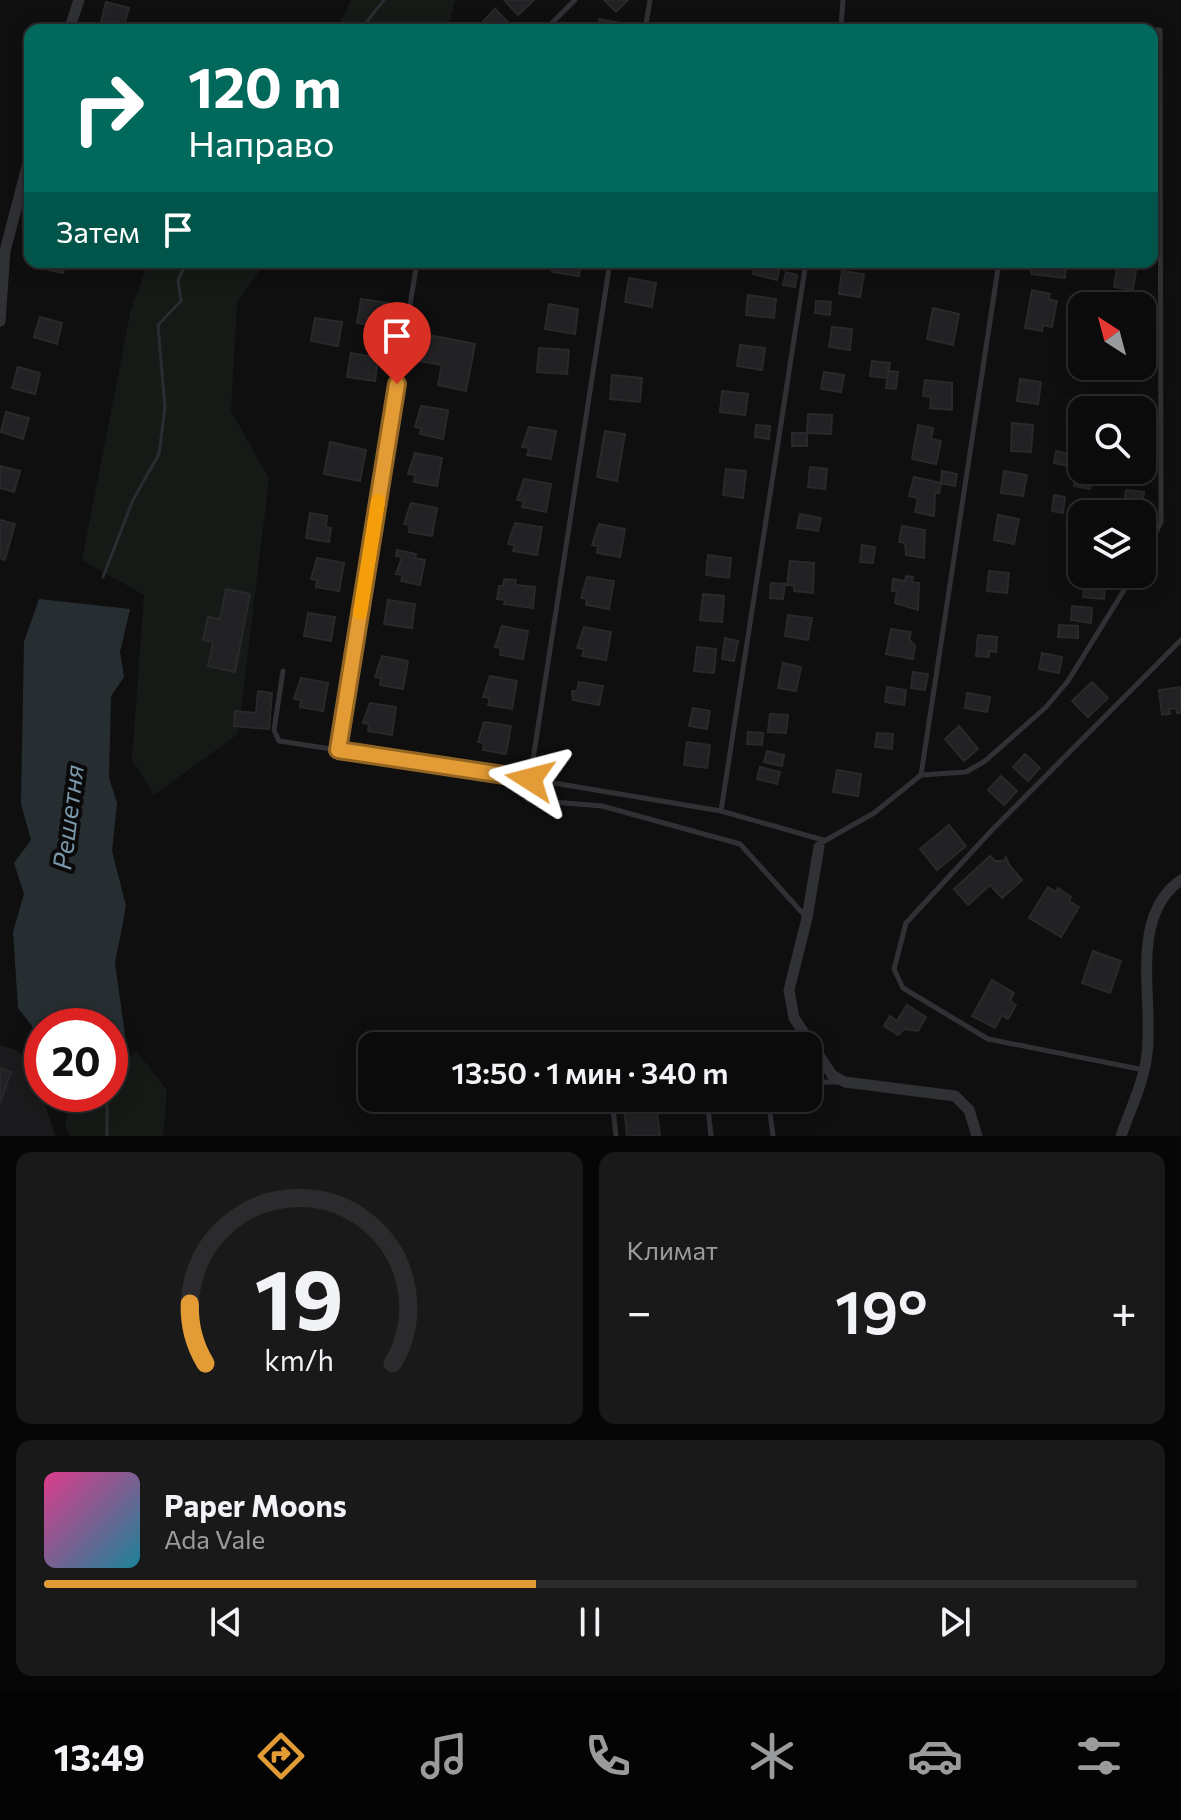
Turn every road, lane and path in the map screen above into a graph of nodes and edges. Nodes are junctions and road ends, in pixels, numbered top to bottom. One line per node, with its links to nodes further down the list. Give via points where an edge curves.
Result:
1 (79, 0): 5 (street)
2 (575, 0): 6 (lane)
3 (650, 0): 7 (lane)
4 (843, 0): 8 (lane)
5 (71, 24)
6 (551, 24)
7 (646, 24)
8 (841, 24)
9 (1158, 30): 17 (lane, via 1161,522)
10 (24, 175): 11 (street)
11 (2, 250): 16 (street)
12 (416, 268): 21 (lane)
13 (609, 268): 23 (lane)
14 (805, 268): 24 (lane)
15 (998, 268): 22 (lane)
16 (0, 321)
17 (1156, 532)
18 (1125, 588): 22 (lane, via 1046,707 966,772)
19 (1181, 640): 28 (lane, via 906,923 894,969 903,988 988,1039)
20 (283, 671): 21 (lane, via 275,737)
21 (338, 750): 23 (lane)
22 (921, 775): 25 (lane, via 874,813)
23 (530, 779): 24 (lane); 27 (lane, via 528,800 602,806 740,844)
24 (721, 811): 25 (lane)
25 (821, 844): 27 (street)
26 (1181, 880): 28 (street, via 1153,915)
27 (807, 918): 30 (street, via 789,990 794,1018 832,1075)
28 (1145, 1070): 38 (street)
29 (822, 1082): 30 (lane)
30 (845, 1082): 37 (street, via 955,1096 969,1110)
31 (613, 1112): 34 (lane)
32 (708, 1112): 35 (lane)
33 (770, 1112): 36 (lane)
34 (616, 1136)
35 (711, 1136)
36 (773, 1136)
37 (977, 1136)
38 (1121, 1136)

